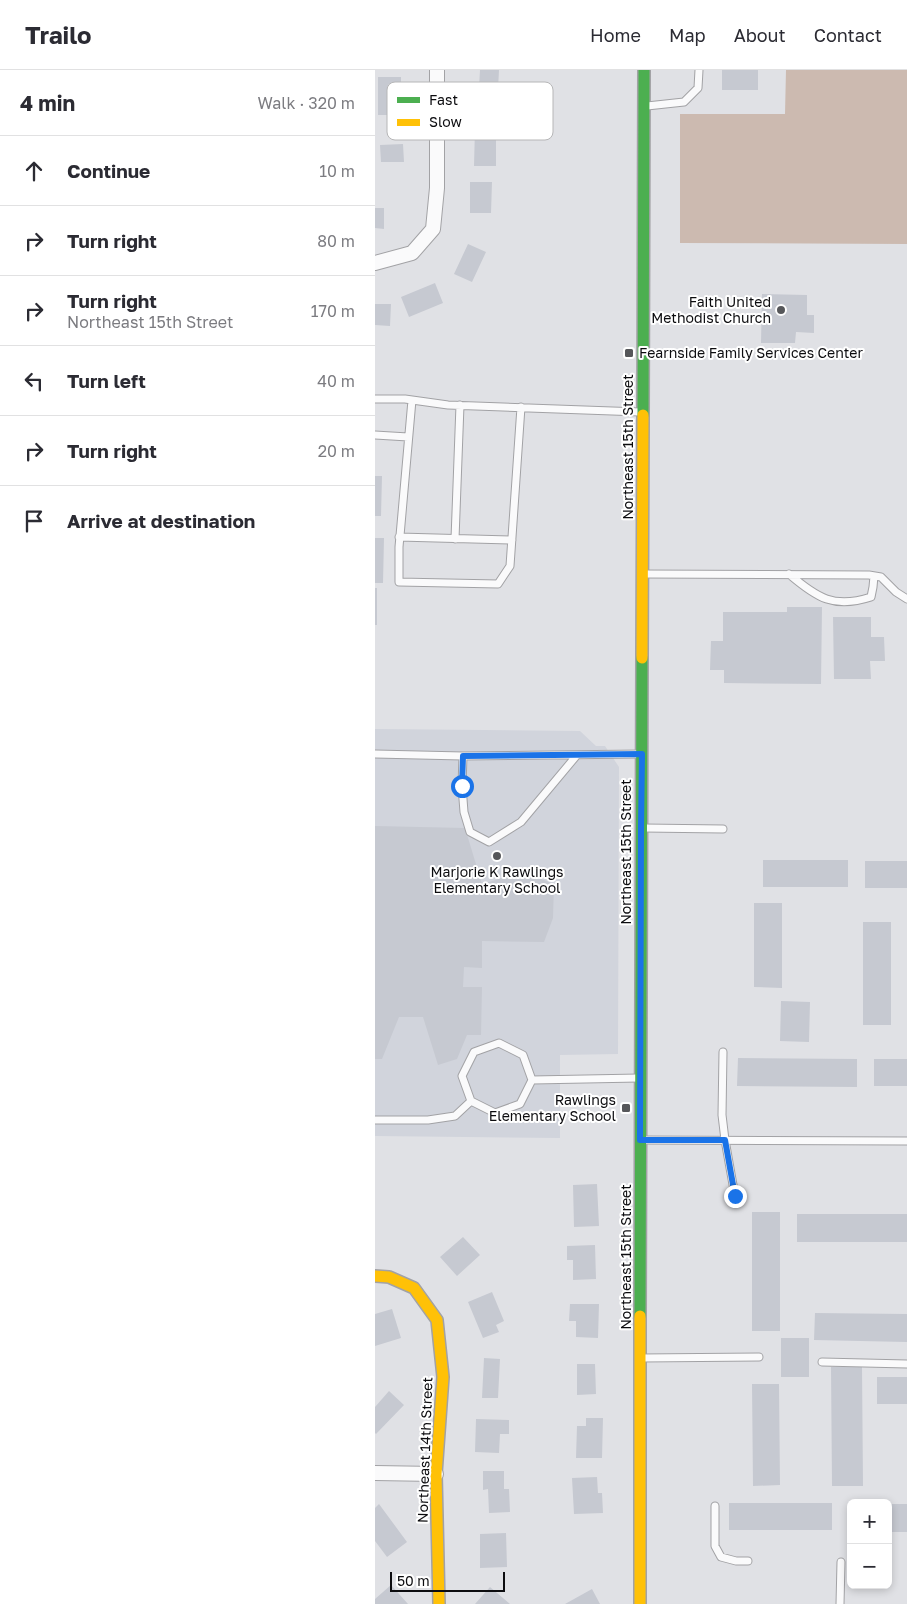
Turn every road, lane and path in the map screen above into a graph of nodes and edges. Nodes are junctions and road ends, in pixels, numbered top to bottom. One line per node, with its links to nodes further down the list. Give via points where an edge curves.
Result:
1 (644, 70): 3 (street, Northeast 15th Street)
2 (699, 70): 3 (lane, via 698,88 684,102)
3 (644, 106): 10 (street, Northeast 15th Street)
4 (437, 140): 5 (street, via 433,229 412,254)
5 (375, 263)
6 (375, 399): 7 (lane)
7 (412, 400): 8 (lane); 12 (lane)
8 (460, 405): 9 (lane); 14 (lane)
9 (521, 408): 10 (lane); 15 (lane)
10 (643, 412): 16 (street, Northeast 15th Street)
11 (375, 435): 12 (lane)
12 (408, 437): 13 (lane)
13 (399, 537): 14 (lane); 15 (lane, via 399,582 498,584 510,566)
14 (455, 539): 15 (lane)
15 (512, 540)
16 (643, 574): 17 (lane); 21 (street, Northeast 15th Street)
17 (789, 574): 18 (lane); 18 (lane, via 812,593 834,602 854,603 871,597)
18 (874, 576): 19 (lane, via 881,577)
19 (907, 599)
20 (375, 754): 23 (lane)
21 (642, 754): 22 (lane); 24 (street, Northeast 15th Street)
22 (577, 755): 23 (lane); 23 (lane, via 521,822 489,842 470,832 463,812)
23 (463, 756)
24 (641, 828): 25 (lane); 27 (street, Northeast 15th Street)
25 (723, 828)
26 (723, 1052): 32 (lane)
27 (640, 1078): 28 (lane); 31 (street, Northeast 15th Street)
28 (532, 1080): 29 (lane, via 520,1104 495,1113); 29 (lane, via 523,1055 499,1043 474,1052 462,1076)
29 (471, 1101): 30 (lane, via 455,1116 428,1120)
30 (375, 1120)
31 (640, 1140): 32 (lane); 37 (street, Northeast 15th Street)
32 (725, 1140): 33 (lane); 34 (lane)
33 (907, 1141)
34 (735, 1196)
35 (375, 1276): 41 (street, Northeast 14th Street, via 389,1277 414,1288 437,1320 443,1377)
36 (759, 1357): 37 (lane)
37 (641, 1358): 46 (street, Northeast 15th Street)
38 (822, 1362): 39 (lane)
39 (907, 1364)
40 (375, 1473): 41 (street)
41 (436, 1474): 45 (street, Northeast 14th Street)
42 (715, 1506): 43 (lane, via 715,1546 721,1557)
43 (748, 1561)
44 (841, 1562): 47 (lane)
45 (439, 1604)
46 (640, 1604)
47 (840, 1604)

